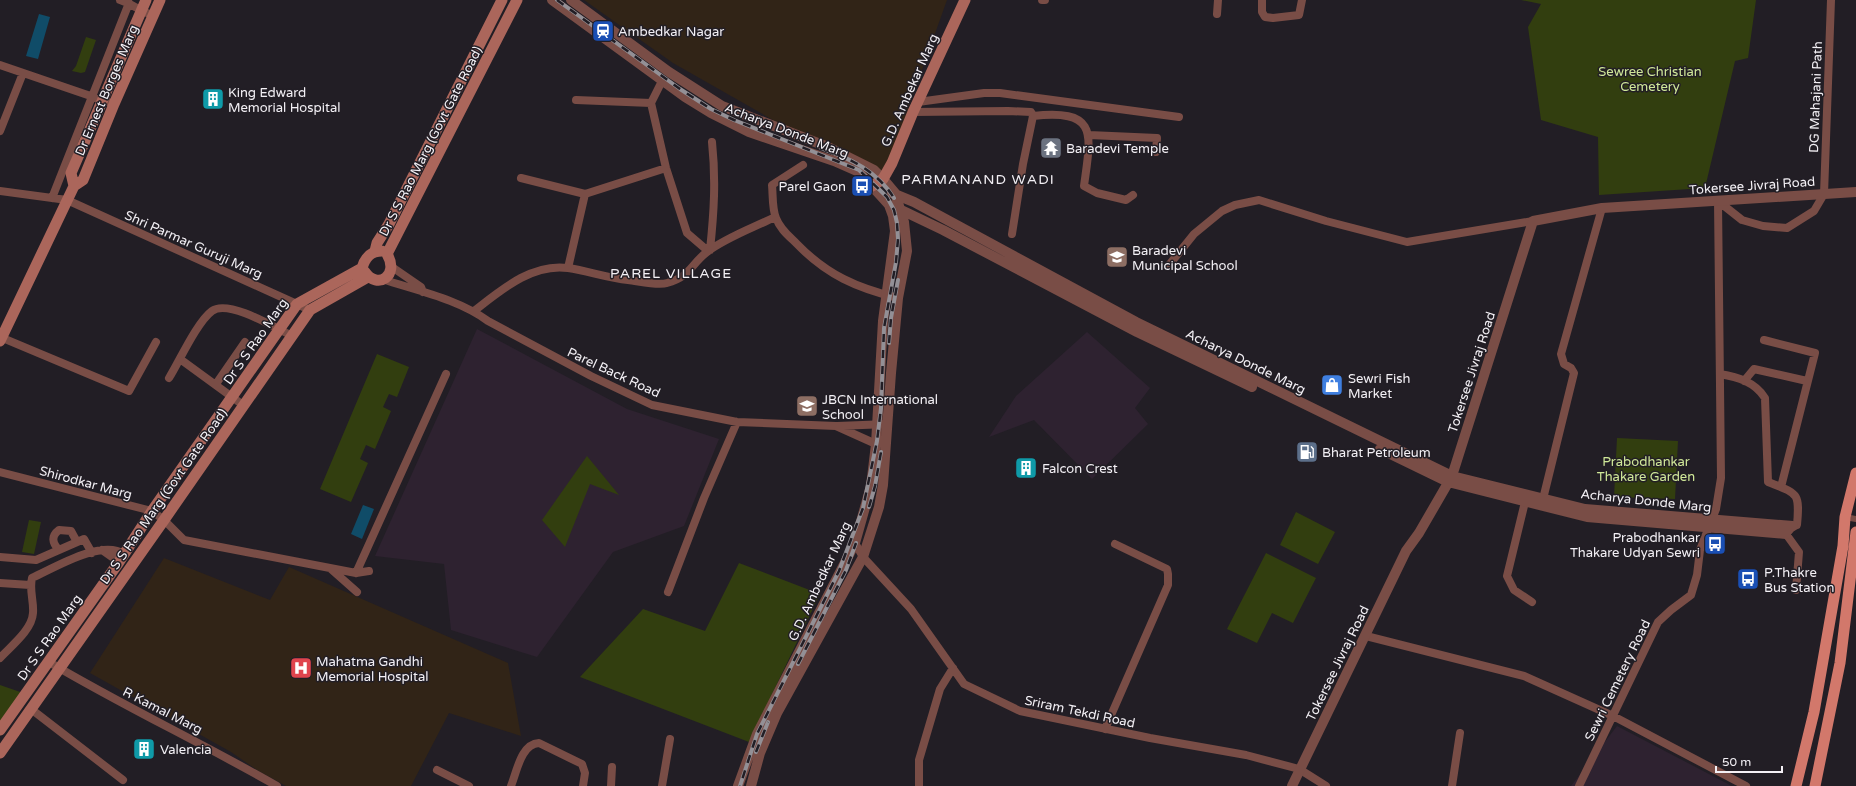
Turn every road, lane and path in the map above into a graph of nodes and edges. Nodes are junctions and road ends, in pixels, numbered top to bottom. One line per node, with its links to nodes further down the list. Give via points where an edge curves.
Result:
1 (120, 0): 13 (street)
2 (146, 0): 14 (main road, Dr Ernest Borges Marg)
3 (160, 0): 16 (main road, Dr Ernest Borges Marg)
4 (502, 0): 58 (main road)
5 (517, 0): 60 (main road, Dr S S Rao Marg (Govt Gate Road))
6 (552, 0): 18 (street, Acharya Donde Marg)
7 (571, 0): 17 (street, Acharya Donde Marg)
8 (965, 0): 28 (main road, G.D. Ambekar Marg)
9 (1218, 0): 15 (street)
10 (1262, 0): 11 (street, via 1262,12 1265,17 1273,18 1299,15)
11 (1302, 0)
12 (1832, 0): 47 (street, DG Mahajani Path)
13 (129, 3): 14 (street); 24 (street)
14 (140, 11): 16 (street); 24 (main road, Dr Ernest Borges Marg)
15 (1217, 14)
16 (152, 15): 27 (main road, Dr Ernest Borges Marg)
17 (595, 18): 18 (street); 19 (street, Acharya Donde Marg)
18 (588, 27): 21 (street, Acharya Donde Marg)
19 (648, 56): 21 (street); 33 (street, Acharya Donde Marg, via 722,106)
20 (0, 65): 22 (street)
21 (642, 65): 23 (street, Acharya Donde Marg)
22 (23, 73): 24 (street); 31 (street)
23 (662, 81): 26 (street); 35 (street, Acharya Donde Marg, via 711,113 749,132)
24 (96, 97): 27 (street); 41 (main road, Dr Ernest Borges Marg, via 71,173); 49 (street)
25 (576, 100): 26 (street)
26 (651, 103): 38 (street)
27 (114, 104): 41 (main road, Dr Ernest Borges Marg, via 83,180)
28 (916, 107): 29 (street, via 1027,111); 30 (street, via 1000,92); 40 (main road, G.D. Ambekar Marg)
29 (1033, 116): 32 (street, via 1072,116 1085,126); 57 (street)
30 (1179, 116)
31 (0, 131)
32 (1088, 135): 36 (street, via 1157,138); 48 (street, via 1084,186 1097,193 1126,200)
33 (803, 137): 35 (street); 40 (street, Acharya Donde Marg, via 862,164)
34 (712, 142): 59 (street, via 715,202)
35 (798, 148): 42 (street, Acharya Donde Marg, via 859,172)
36 (1156, 152)
37 (802, 165): 55 (street, via 772,185)
38 (666, 168): 46 (street); 59 (street, via 687,233)
39 (521, 178): 46 (street)
40 (883, 179): 42 (main road); 45 (street, Acharya Donde Marg)
41 (74, 186): 50 (main road, Dr Ernest Borges Marg)
42 (875, 189): 45 (street); 52 (street, Acharya Donde Marg)
43 (0, 191): 49 (street, Shri Parmar Guruji Marg)
44 (1856, 192): 47 (street, Tokersee Jivraj Road)
45 (895, 193): 54 (street, Acharya Donde Marg); 92 (street, Acharya Donde Marg, via 1136,322)
46 (585, 194): 63 (street)
47 (1824, 194): 51 (street, Tokersee Jivraj Road); 51 (street, via 1814,211 1787,228 1763,226 1742,220)
48 (1133, 195)
49 (52, 198): 50 (street, Shri Parmar Guruji Marg)
50 (67, 200): 69 (street, Shri Parmar Guruji Marg); 74 (main road, Dr Ernest Borges Marg)
51 (1718, 200): 53 (street, Tokersee Jivraj Road); 81 (street, Sewri Cemetery Road)
52 (889, 206): 54 (street, Acharya Donde Marg); 67 (street, Acharya Donde Marg, via 895,231)
53 (1602, 208): 56 (street, Tokersee Jivraj Road); 99 (street, via 1561,354 1564,364 1574,373)
54 (900, 209): 68 (street, via 907,251); 92 (street, Acharya Donde Marg, via 1137,332)
55 (775, 217): 59 (street); 67 (street, via 783,230 813,261 854,285)
56 (1533, 221): 61 (street, via 1407,242 1326,222 1259,200 1234,205 1222,211 1194,234); 96 (street, Tokersee Jivraj Road)
57 (1012, 234)
58 (375, 251): 60 (main road); 64 (main road, via 364,260)
59 (709, 251): 63 (street, via 681,278 666,284 622,279)
60 (387, 254): 62 (main road, Dr S S Rao Marg (Govt Gate Road))
61 (1170, 265)
62 (392, 267): 65 (main road, via 391,272); 66 (street, Parel Back Road, via 421,287)
63 (568, 268): 71 (street, via 538,270 503,289)
64 (365, 273): 65 (main road, via 375,281); 69 (main road, Dr S S Rao Marg); 70 (main road, Dr S S Rao Marg (Govt Gate Road))
65 (382, 279): 66 (street, Parel Back Road)
66 (423, 292): 71 (street, Parel Back Road)
67 (887, 295): 68 (street); 80 (street, Acharya Donde Marg)
68 (898, 298): 90 (street)
69 (297, 304): 70 (street, Shri Parmar Guruji Marg); 72 (main road, Dr S S Rao Marg)
70 (310, 310): 73 (main road, Dr S S Rao Marg (Govt Gate Road))
71 (474, 311): 88 (street, Parel Back Road, via 591,376 652,405)
72 (279, 329): 73 (street); 78 (street, via 257,318 226,308 213,310 202,322); 86 (main road, Dr S S Rao Marg)
73 (292, 336): 87 (main road, Dr S S Rao Marg (Govt Gate Road))
74 (1, 338): 76 (street, via 129,391)
75 (1764, 340): 84 (street, via 1815,353)
76 (156, 342)
77 (245, 342): 85 (street)
78 (180, 359): 82 (street); 85 (street)
79 (446, 374): 117 (street)
80 (879, 374): 89 (street, G.D. Ambedkar Marg)
81 (1720, 374): 83 (street); 103 (street, Sewri Cemetery Road, via 1721,478)
82 (169, 378)
83 (1744, 380): 84 (street, via 1754,369); 97 (street, via 1753,384 1765,398 1768,482)
84 (1807, 381): 97 (street)
85 (216, 384): 86 (street)
86 (233, 397): 87 (street); 100 (main road, Dr S S Rao Marg)
87 (243, 405): 102 (main road, Dr S S Rao Marg (Govt Gate Road))
88 (737, 422): 91 (street, Parel Back Road); 122 (street)
89 (877, 424): 90 (street); 91 (street); 93 (street, G.D. Ambedkar Marg)
90 (888, 424): 113 (street, via 880,507)
91 (836, 426): 93 (street, Parel Back Road)
92 (1349, 430): 96 (street, Acharya Donde Marg)
93 (876, 444): 108 (street, G.D. Ambedkar Marg, via 871,486)
94 (0, 472): 100 (street, Shirodkar Marg)
95 (1856, 473): 101 (main road)
96 (1450, 479): 98 (street, Acharya Donde Marg); 99 (street, Acharya Donde Marg); 124 (street, Tokersee Jivraj Road, via 1419,534 1406,551)
97 (1781, 488): 104 (street, via 1790,490 1797,496 1799,507)
98 (1525, 502): 99 (street, Acharya Donde Marg); 123 (street, via 1507,576 1514,590)
99 (1542, 502): 103 (street, Acharya Donde Marg, via 1587,518)
100 (152, 512): 102 (street, Shirodkar Marg); 114 (main road, Dr S S Rao Marg)
101 (1850, 518): 156 (main road, via 1814,712)
102 (164, 520): 115 (street, Shirodkar Marg, via 184,540); 127 (main road, Dr S S Rao Marg (Govt Gate Road))
103 (1711, 524): 104 (street, Acharya Donde Marg); 106 (street, Acharya Donde Marg); 130 (street, Sewri Cemetery Road, via 1700,550 1691,595 1658,622)
104 (1795, 526): 106 (street)
105 (1856, 532): 157 (main road, via 1840,663)
106 (1786, 534): 120 (street, via 1799,552)
107 (77, 542): 110 (street); 110 (street, via 71,531 59,530 53,537 54,544); 111 (street, via 84,539)
108 (855, 543): 113 (street, Sriram Tekdi Road); 131 (street, G.D. Ambedkar Marg)
109 (1115, 544): 132 (street, via 1167,568 1168,585)
110 (59, 550): 112 (street, via 36,560)
111 (92, 553): 114 (street, via 102,550); 119 (street, via 81,555 32,578)
112 (0, 556)
113 (863, 557): 128 (street, Sriram Tekdi Road, via 911,609); 131 (street, via 777,713)
114 (122, 558): 126 (main road, Dr S S Rao Marg)
115 (330, 569): 117 (street, Shirodkar Marg); 121 (street)
116 (369, 572): 117 (street, Shirodkar Marg)
117 (356, 573)
118 (0, 583): 119 (street)
119 (30, 585): 125 (street, via 33,614 24,633)
120 (1796, 590)
121 (357, 592)
122 (668, 592)
123 (1532, 602)
124 (1366, 636): 130 (street, via 1524,676); 138 (street, Tokersee Jivraj Road)
125 (0, 658)
126 (49, 662): 127 (street, R Kamal Marg); 133 (main road, Dr S S Rao Marg)
127 (60, 668): 129 (main road, Dr S S Rao Marg (Govt Gate Road)); 142 (street, R Kamal Marg)
128 (953, 668): 132 (street, Sriram Tekdi Road, via 964,684 1020,711); 150 (street, via 940,690 919,760)
129 (31, 708): 136 (main road, Dr S S Rao Marg (Govt Gate Road)); 140 (street)
130 (1613, 716): 141 (street); 154 (street, Sewri Cemetery Road)
131 (765, 729): 148 (street, G.D. Ambedkar Marg, via 751,748); 149 (street)
132 (1105, 729): 138 (street, Sriram Tekdi Road, via 1246,755)
133 (0, 730)
134 (1460, 733): 153 (street)
135 (670, 738): 147 (street)
136 (0, 753)
137 (612, 768): 146 (street)
138 (1299, 769): 151 (street, Tokersee Jivraj Road); 152 (street, Sriram Tekdi Road)
139 (437, 770): 143 (street)
140 (123, 780)
141 (1733, 783): 155 (street)
142 (277, 786)
143 (469, 786)
144 (511, 786): 145 (street, via 525,750 532,743 539,743 582,764 585,773)
145 (582, 786)
146 (611, 786)
147 (662, 786)
148 (738, 786)
149 (751, 786)
150 (919, 786)
151 (1292, 786)
152 (1326, 786)
153 (1452, 786)
154 (1578, 786)
155 (1746, 786)
156 (1796, 786)
157 (1815, 786)

